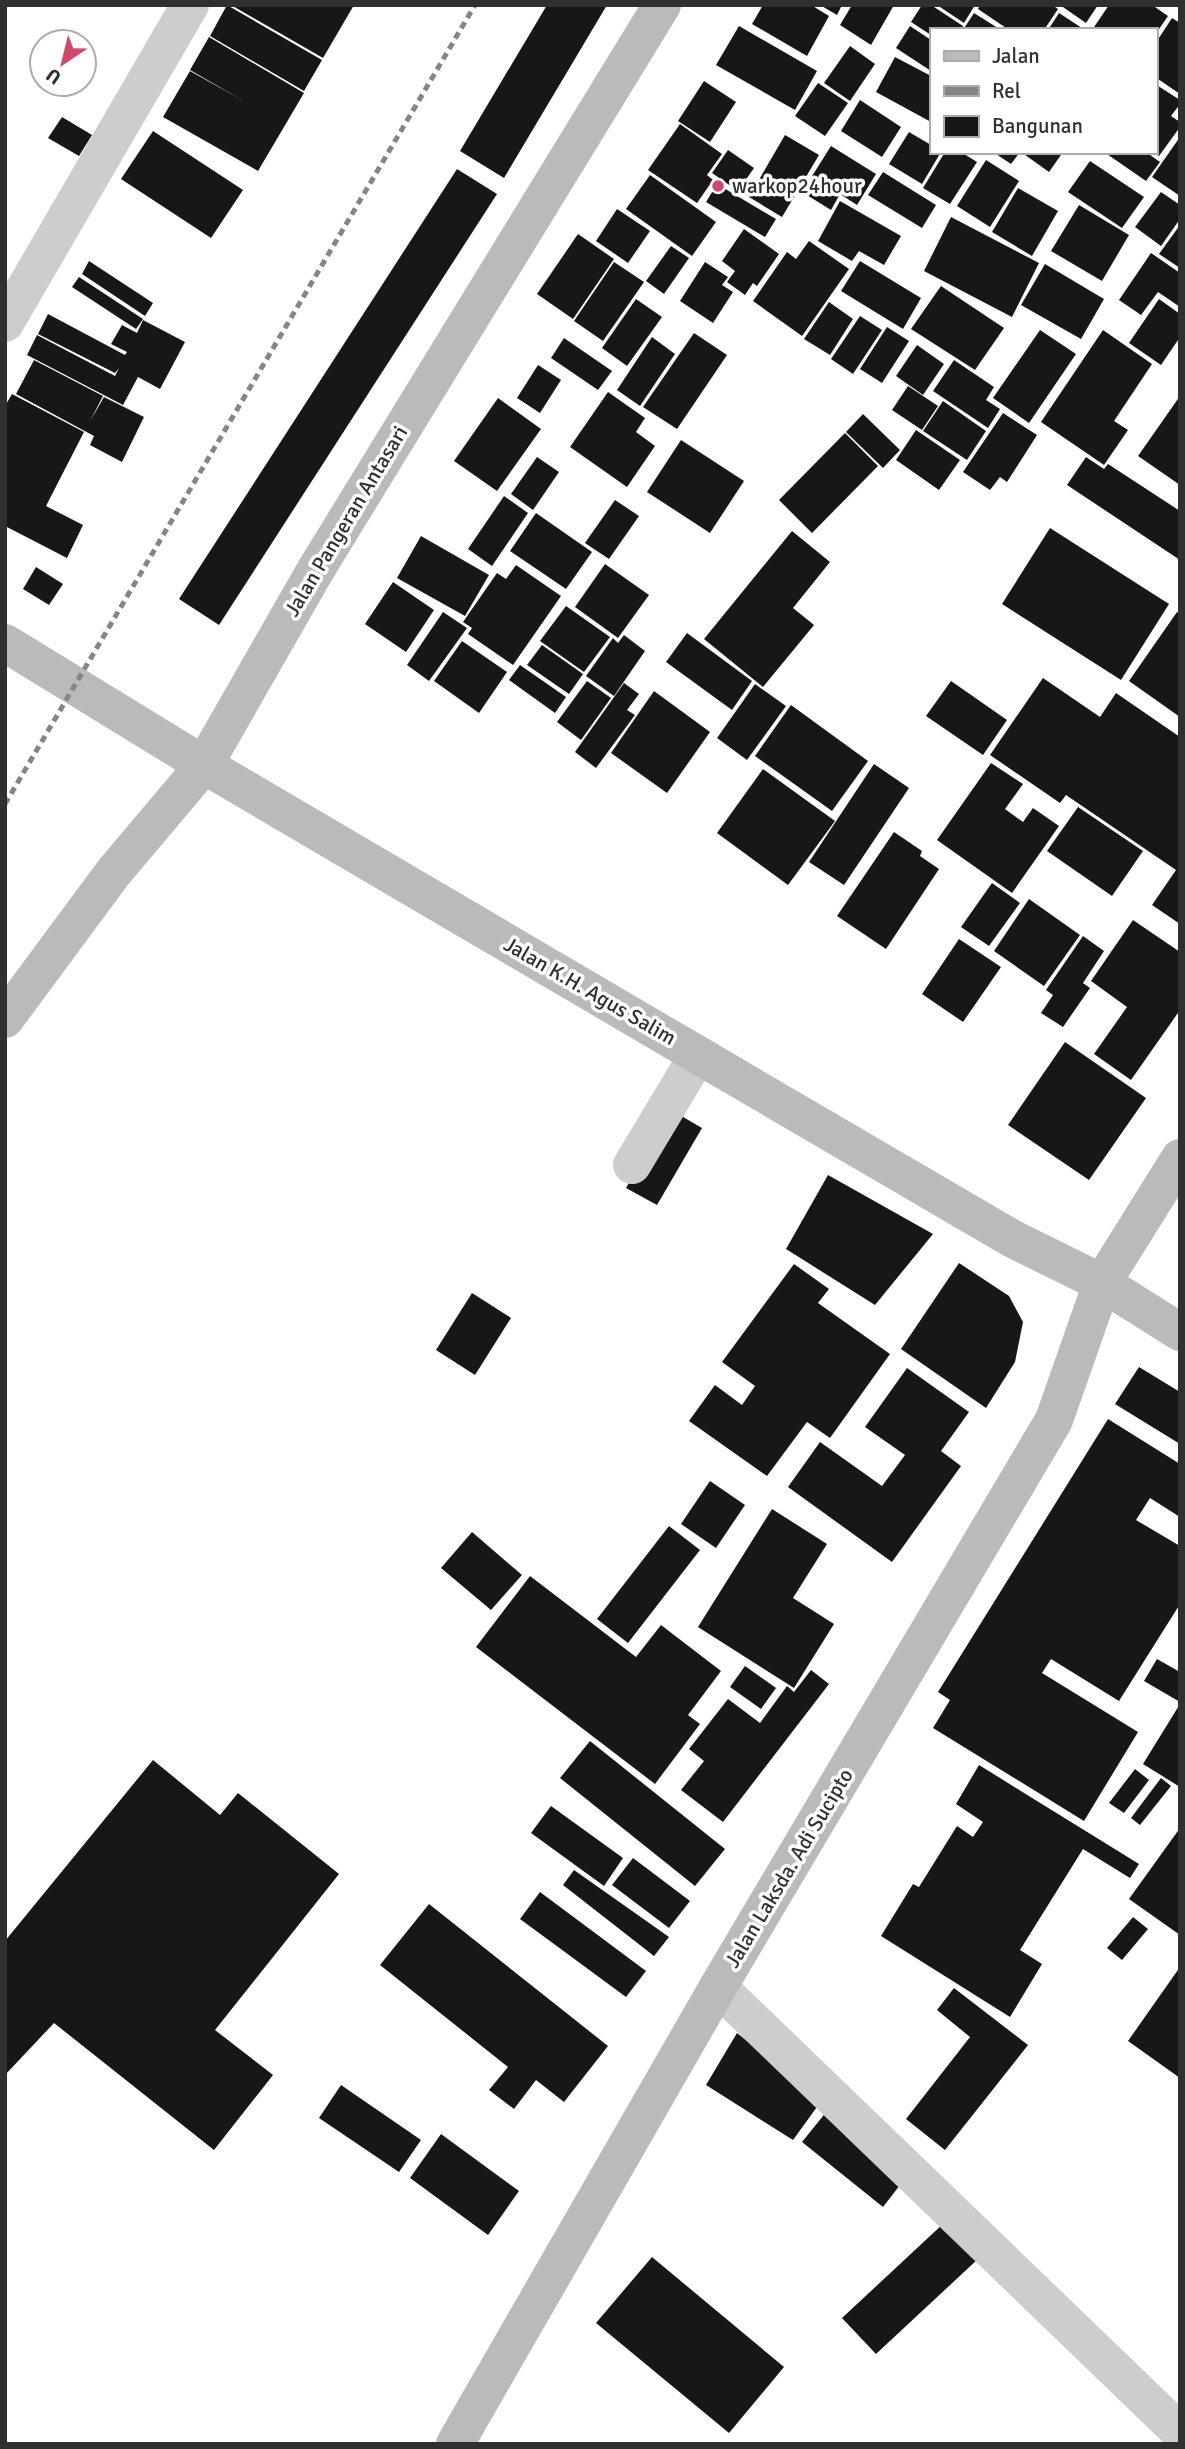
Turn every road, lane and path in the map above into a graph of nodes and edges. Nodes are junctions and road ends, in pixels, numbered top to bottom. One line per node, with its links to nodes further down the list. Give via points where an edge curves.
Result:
1 (190, 5): 3 (street)
2 (662, 5): 5 (street, Jalan Pangeran Antasari, via 315,571)
3 (5, 323)
4 (5, 643): 5 (street, Jalan K.H. Agus Salim)
5 (204, 765): 6 (street, Jalan Pangeran Antasari, via 113,873); 7 (street, Jalan K.H. Agus Salim)
6 (5, 1019)
7 (698, 1055): 9 (street); 10 (street, Jalan K.H. Agus Salim, via 1013,1239)
8 (1180, 1158): 10 (street, Jalan Laksda. Adi Sucipto)
9 (632, 1165)
10 (1102, 1283): 11 (street, Jalan K.H. Agus Salim); 12 (street, Jalan Laksda. Adi Sucipto, via 1054,1420)
11 (1180, 1332)
12 (718, 1987): 13 (street); 14 (street, Jalan Laksda. Adi Sucipto)
13 (1180, 2431)
14 (455, 2444)

